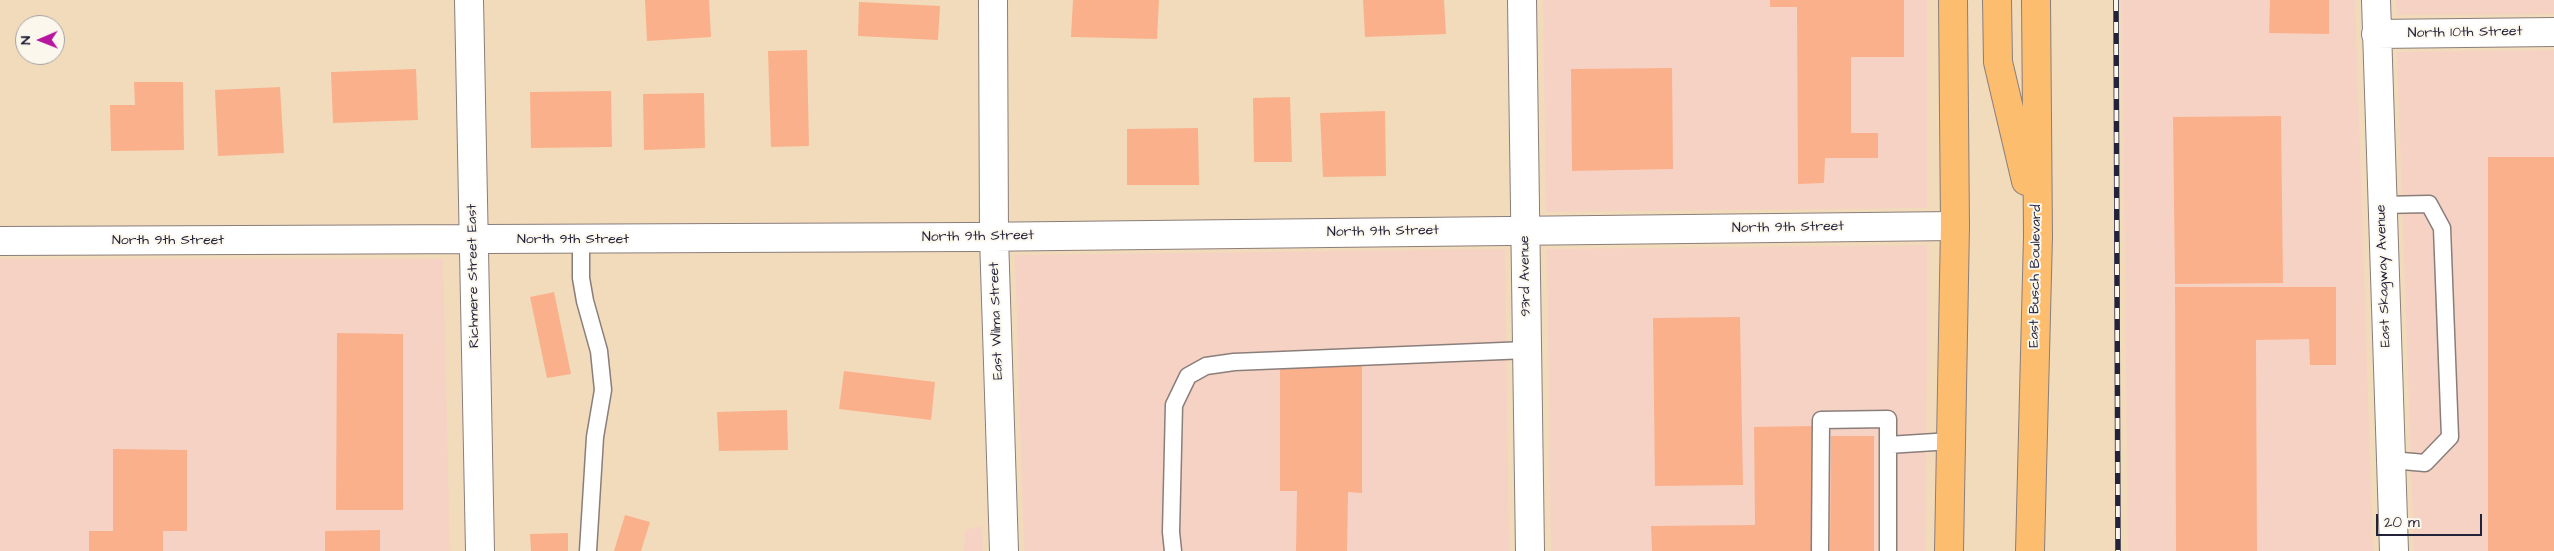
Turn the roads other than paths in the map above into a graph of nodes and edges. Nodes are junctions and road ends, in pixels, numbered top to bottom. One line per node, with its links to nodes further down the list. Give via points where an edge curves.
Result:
1 (469, 0): 17 (street, Richmere Street East)
2 (993, 0): 14 (street, East Wilma Street)
3 (1522, 0): 12 (street, 93rd Avenue)
4 (1953, 0): 11 (main road)
5 (1997, 0): 13 (main road, via 1998,62)
6 (2036, 0): 13 (main road, East Busch Boulevard)
7 (2376, 0): 9 (street, East Skagway Avenue)
8 (2554, 32): 9 (street, North 10th Street)
9 (2376, 34): 10 (street, East Skagway Avenue)
10 (2382, 205): 21 (street, East Skagway Avenue); 21 (lane, via 2429,204 2442,228 2450,437 2425,464)
11 (1955, 226): 12 (street, North 9th Street); 19 (main road)
12 (1526, 231): 14 (street, North 9th Street); 18 (street, 93rd Avenue)
13 (2038, 236): 30 (main road, East Busch Boulevard)
14 (994, 237): 15 (street, North 9th Street); 24 (street, East Wilma Street)
15 (581, 240): 17 (street, North 9th Street); 23 (lane, via 581,278 599,351 604,390 595,437)
16 (0, 241): 17 (street, North 9th Street)
17 (473, 241): 22 (street, Richmere Street East)
18 (1527, 350): 25 (lane, via 1234,362 1206,366 1188,376 1174,405); 26 (street, 93rd Avenue)
19 (1951, 441): 20 (lane); 29 (main road)
20 (1888, 444): 27 (lane, via 1888,419 1821,420 1826,481 1825,532); 28 (lane, via 1881,478 1881,530)
21 (2391, 460): 31 (street, East Skagway Avenue)
22 (480, 551)
23 (588, 551)
24 (1004, 551)
25 (1173, 551)
26 (1530, 551)
27 (1820, 551)
28 (1888, 551)
29 (1949, 551)
30 (2030, 551)
31 (2394, 551)

